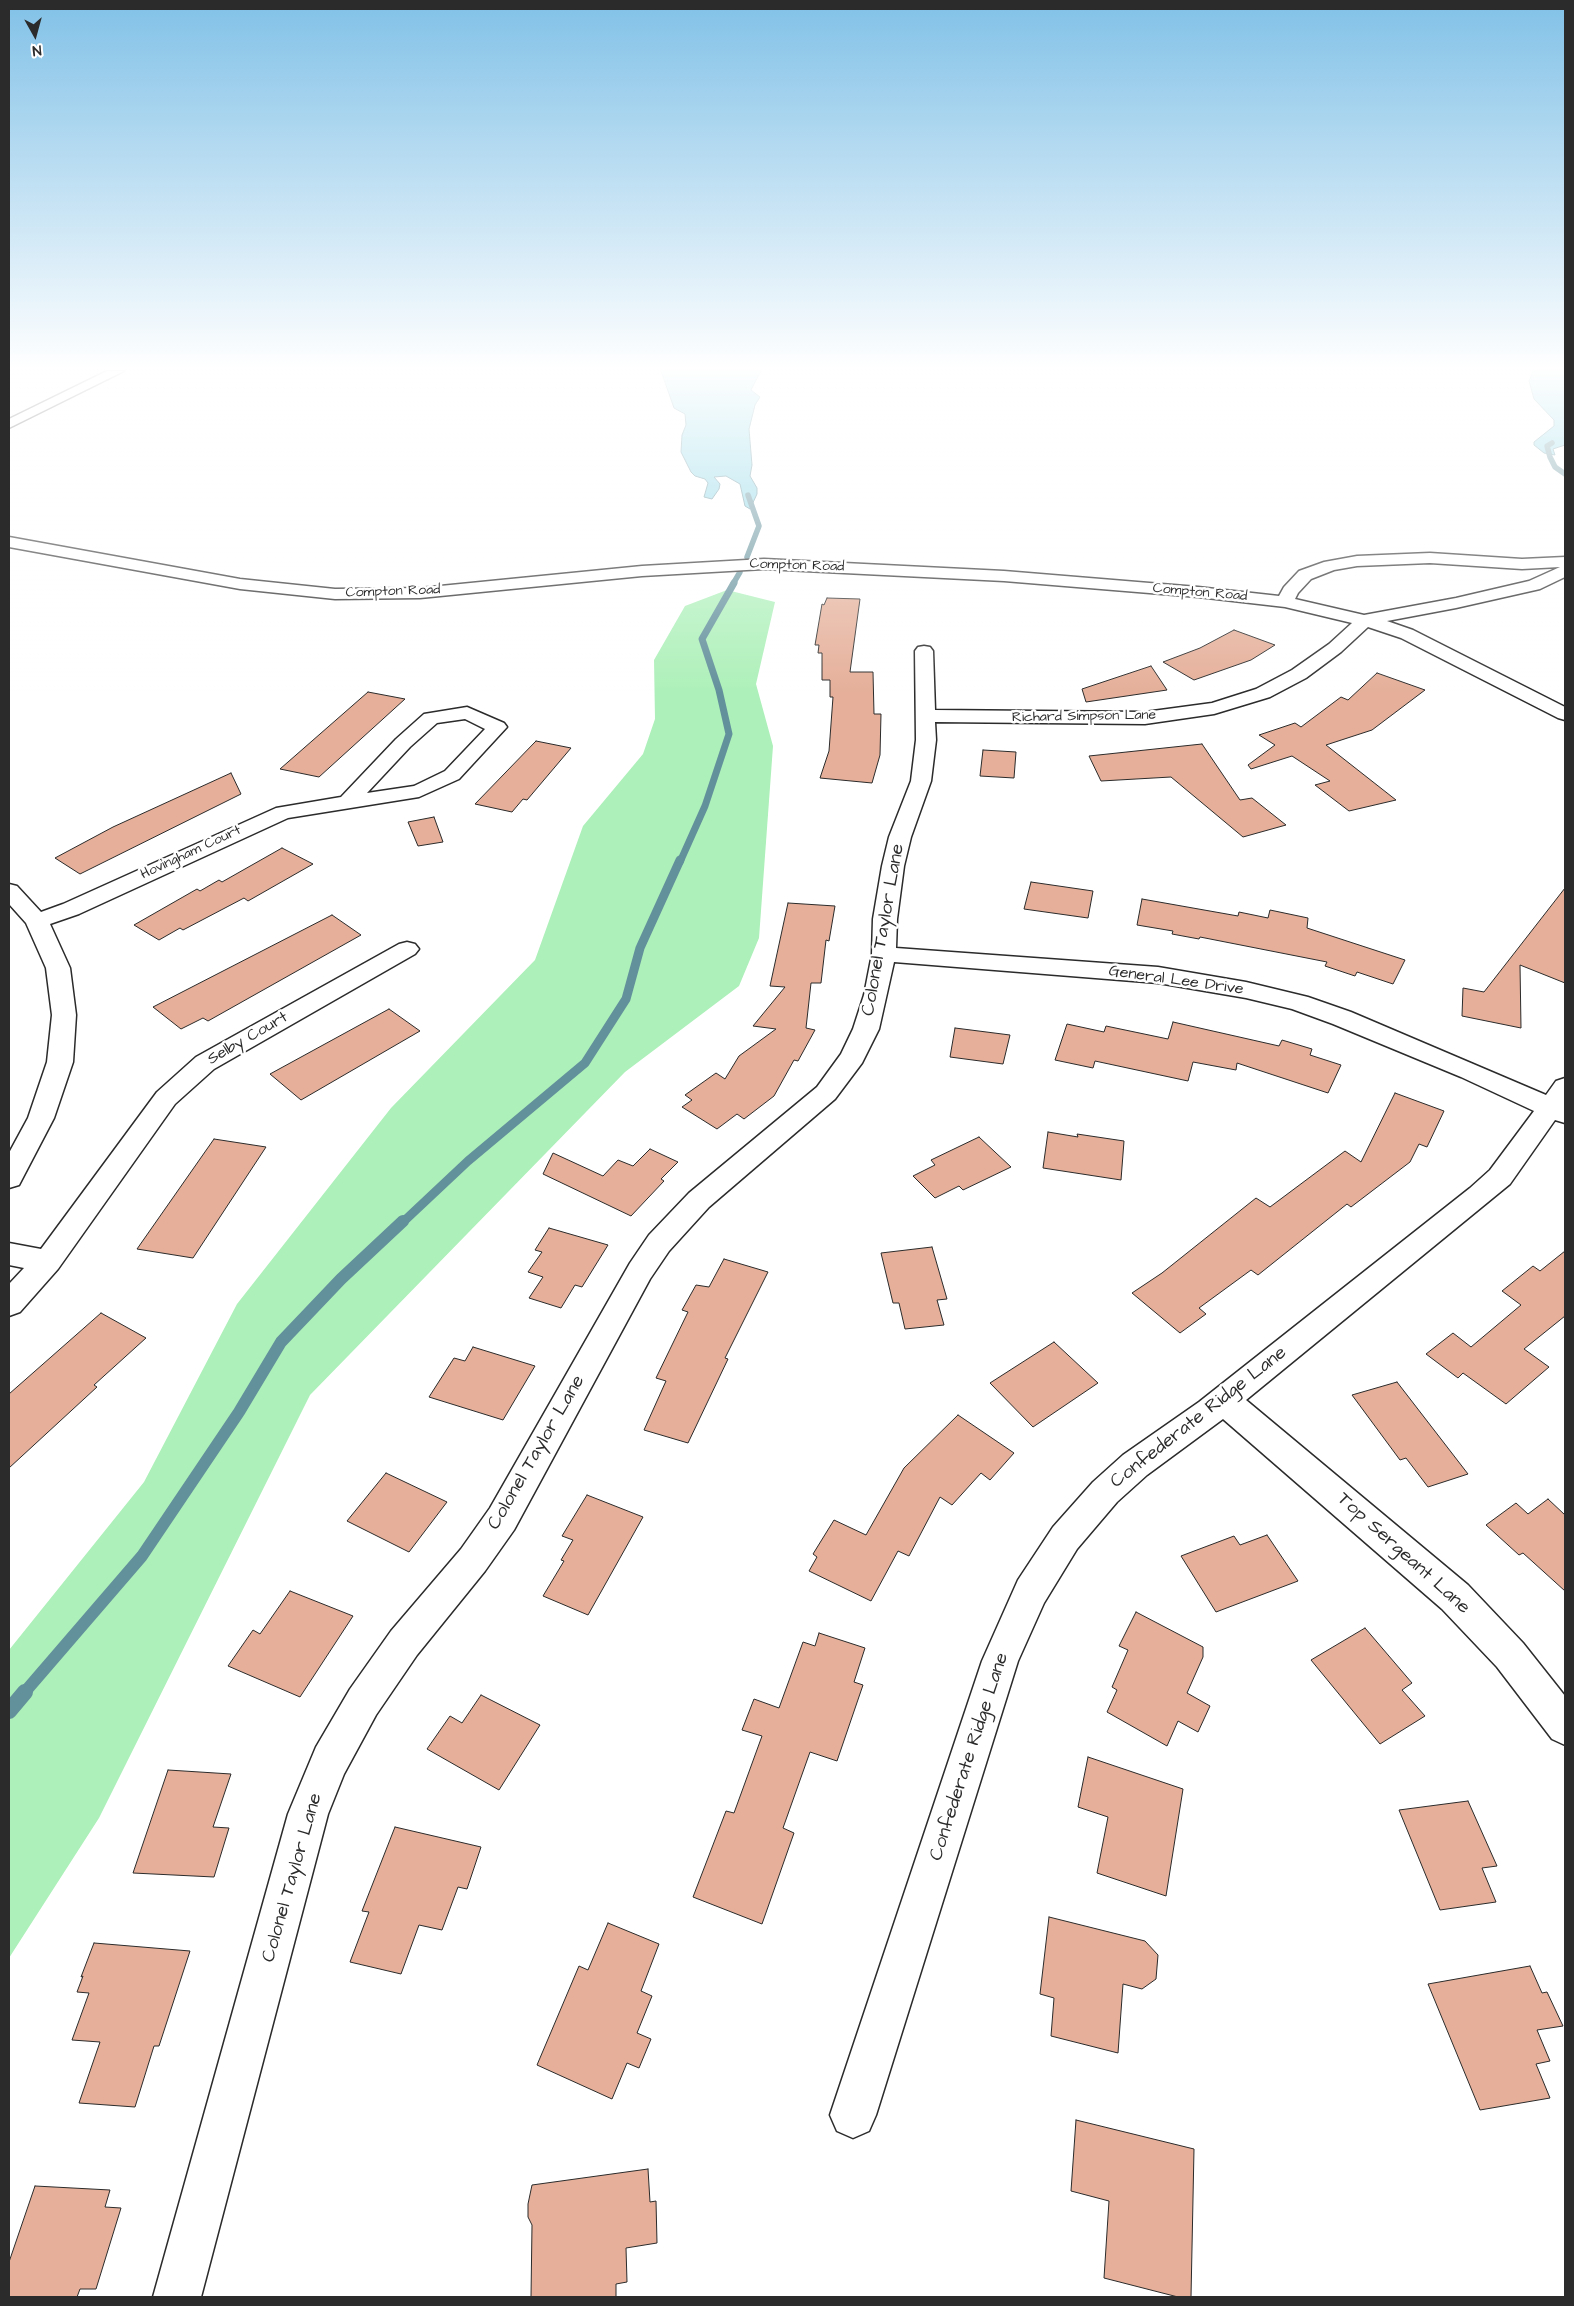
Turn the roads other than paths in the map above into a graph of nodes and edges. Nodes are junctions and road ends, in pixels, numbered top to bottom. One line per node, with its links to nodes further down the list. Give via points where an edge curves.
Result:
1 (9, 542): 2 (street, Compton Road)
2 (38, 547): 3 (street); 6 (street, Compton Road, via 240,584 335,594 420,593 642,571 764,564 1068,581)
3 (16, 559)
4 (1565, 562): 6 (street, via 1522,564 1430,558 1357,561 1305,575 1290,591)
5 (1565, 572): 7 (street, via 1534,585)
6 (1285, 602): 7 (street, Compton Road)
7 (1365, 620): 9 (street, Compton Road, via 1416,638); 10 (street, Richard Simpson Lane, via 1335,648 1299,674 1263,693 1214,708 1145,718)
8 (924, 651): 10 (street, Colonel Taylor Lane)
9 (1565, 714)
10 (926, 716): 15 (street, Colonel Taylor Lane, via 921,781 893,866 885,919)
11 (349, 800): 11 (street, Hovingham Court, via 419,791 452,774 497,728 467,713 431,718); 13 (street, Hovingham Court, via 283,812 71,909)
12 (9, 892): 13 (street)
13 (37, 921): 17 (street, via 58,968 62,990 64,1015 60,1062 41,1118)
14 (407, 949): 19 (street, Selby Court, via 205,1063 166,1098)
15 (884, 954): 16 (street, General Lee Drive, via 1158,975 1246,990 1342,1018 1470,1071); 24 (street, Colonel Taylor Lane, via 874,1004 853,1057 826,1093 699,1200 659,1243 640,1271 502,1519 473,1560 404,1642 363,1702 330,1760 308,1814)
16 (1560, 1103): 21 (street, Confederate Ridge Lane, via 1500,1177 1480,1195)
17 (9, 1178)
18 (9, 1254): 19 (street)
19 (48, 1261): 20 (street, Selby Court)
20 (9, 1304)
21 (1223, 1400): 22 (street, Top Sergeant Lane, via 1454,1597 1510,1655); 23 (street, Confederate Ridge Lane, via 1135,1465 1106,1492 1066,1538 1031,1592 1000,1661)
22 (1565, 1726)
23 (853, 2116)
24 (177, 2297)

